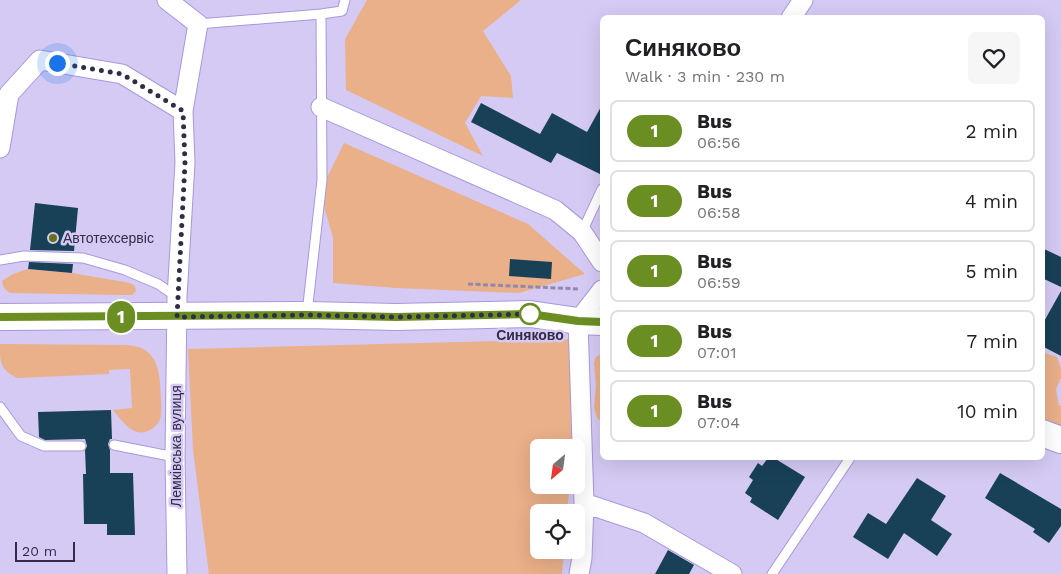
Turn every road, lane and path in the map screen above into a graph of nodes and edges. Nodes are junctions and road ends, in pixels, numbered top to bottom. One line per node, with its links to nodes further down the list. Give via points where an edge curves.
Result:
1 (167, 0): 6 (street)
2 (345, 0): 4 (lane, via 342,11)
3 (803, 0): 5 (street)
4 (321, 14): 6 (lane); 7 (lane)
5 (793, 15)
6 (198, 24): 8 (street, Лемківська вулиця)
7 (321, 108): 11 (street, via 556,210); 17 (lane, via 322,180)
8 (183, 111): 9 (street, via 122,74 40,60 9,94); 16 (street, Лемківська вулиця, via 185,163)
9 (0, 148)
10 (600, 193): 11 (lane)
11 (582, 232): 12 (street)
12 (600, 259)
13 (0, 260): 16 (lane, via 24,256 83,258 158,284)
14 (468, 284): 15 (path)
15 (593, 290): 19 (street)
16 (177, 307): 17 (main road); 18 (main road); 25 (street, Лемківська вулиця)
17 (307, 315): 19 (main road, via 530,314)
18 (0, 317)
19 (590, 321): 27 (street)
20 (0, 407): 23 (lane, via 21,436 44,446)
21 (1045, 435): 22 (main road)
22 (1061, 440)
23 (82, 446)
24 (114, 446): 25 (lane)
25 (175, 457): 30 (street, Лемківська вулиця)
26 (849, 460): 33 (lane)
27 (584, 504)
28 (585, 504): 32 (street, via 644,523)
29 (582, 559): 31 (street)
30 (177, 574)
31 (579, 574)
32 (732, 574)
33 (772, 574)

